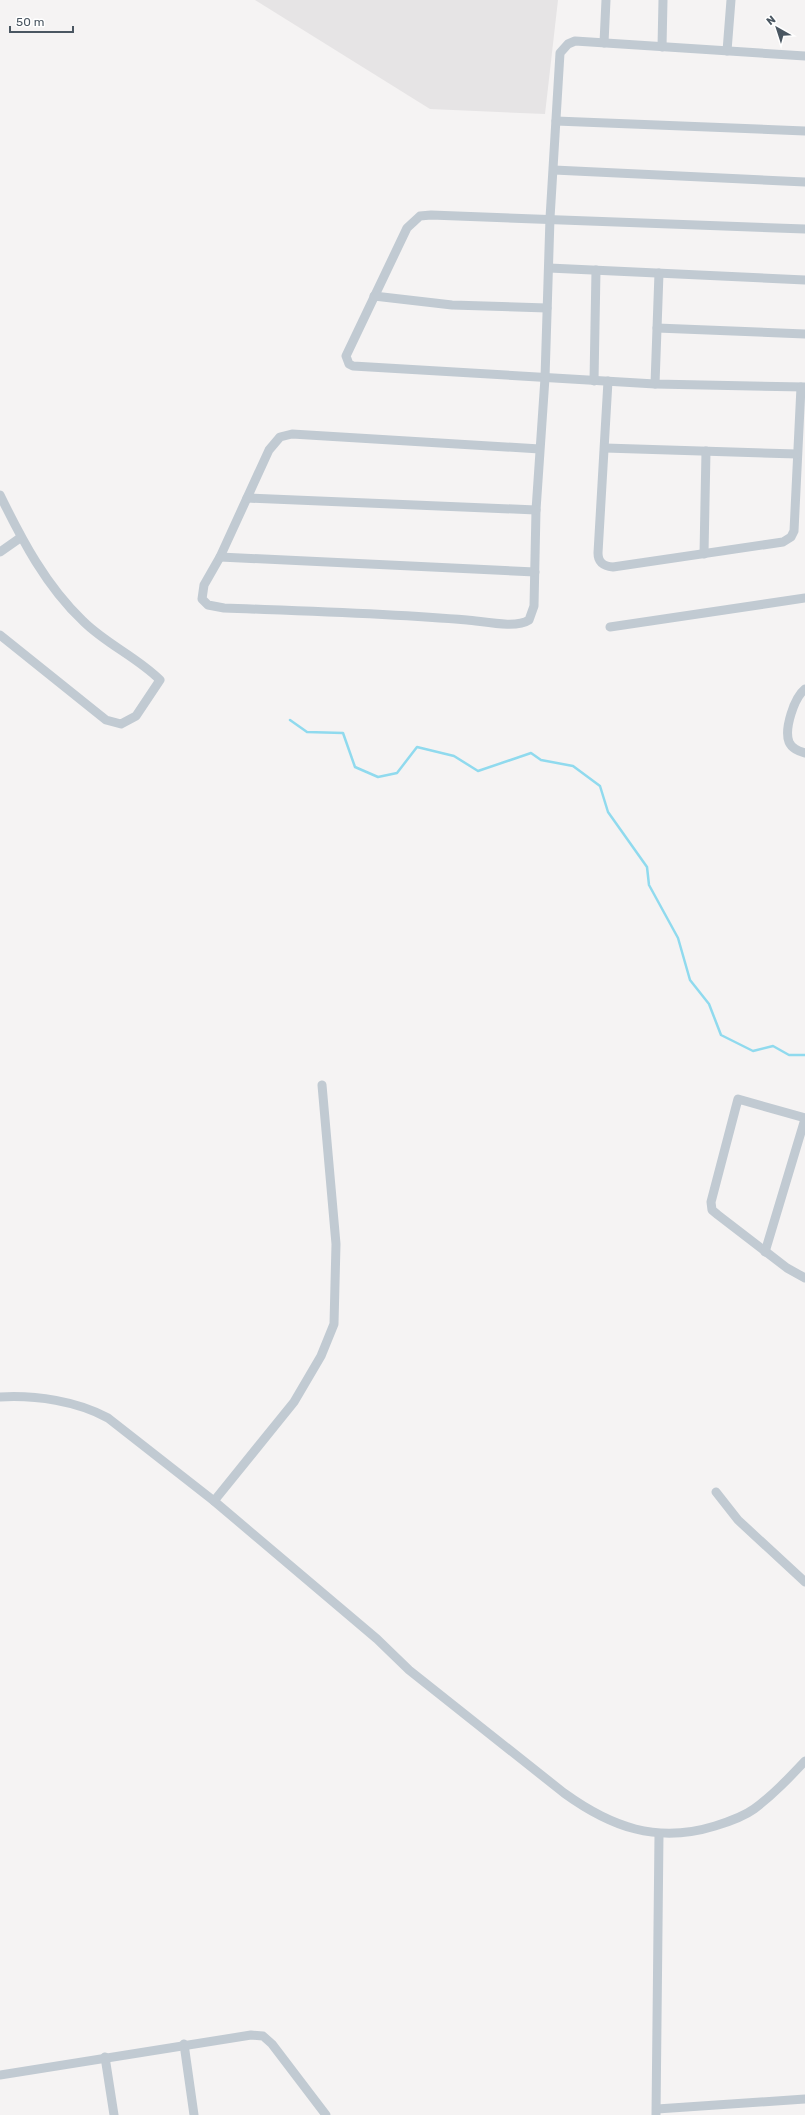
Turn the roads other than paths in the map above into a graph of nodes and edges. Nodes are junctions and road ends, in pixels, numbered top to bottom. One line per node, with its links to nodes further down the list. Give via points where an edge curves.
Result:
1 (606, 0): 4 (street)
2 (663, 0): 5 (street)
3 (731, 0): 6 (street)
4 (604, 43): 5 (street); 8 (street, via 575,41 563,48 558,59)
5 (662, 46): 6 (street)
6 (727, 51): 7 (street)
7 (805, 56)
8 (556, 121): 9 (street); 10 (street)
9 (805, 131)
10 (554, 170): 11 (street); 12 (street)
11 (805, 182)
12 (550, 218): 13 (street); 14 (street); 18 (street, via 420,216 407,228)
13 (805, 230)
14 (550, 268): 15 (street); 19 (street)
15 (596, 270): 16 (street); 23 (street)
16 (659, 273): 17 (street); 20 (street)
17 (805, 280)
18 (374, 296): 19 (street, via 452,305); 22 (street, via 347,351 347,360 353,366)
19 (547, 308): 22 (street)
20 (657, 328): 21 (street); 25 (street)
21 (805, 334)
22 (545, 378): 23 (street); 28 (street)
23 (594, 381): 24 (street)
24 (608, 381): 25 (street); 27 (street)
25 (655, 384): 26 (street)
26 (803, 387): 30 (street)
27 (605, 448): 29 (street); 36 (street, via 598,553 601,563 613,567)
28 (540, 449): 32 (street, via 285,435 274,442 269,450); 33 (street)
29 (706, 451): 30 (street); 36 (street)
30 (797, 454): 36 (street, via 794,531 791,537 782,542)
31 (0, 495): 34 (street)
32 (247, 498): 33 (street); 37 (street)
33 (536, 510): 38 (street)
34 (20, 538): 35 (street); 41 (street, via 49,582 83,622 146,666 160,680 136,716 121,724 106,720)
35 (0, 552)
36 (704, 554)
37 (220, 556): 38 (street); 38 (street, via 201,594 204,602 214,607 510,624 526,623 532,615)
38 (535, 572)
39 (805, 598): 40 (street)
40 (610, 627)
41 (0, 635)
42 (805, 689): 43 (street, via 793,706 788,730 789,742)
43 (805, 753)
44 (322, 1085): 50 (street, via 336,1244 334,1324 321,1356 294,1402)
45 (805, 1118): 46 (street); 46 (street, via 738,1099 711,1202 712,1210)
46 (765, 1252): 47 (street)
47 (805, 1278)
48 (0, 1397): 50 (street, via 51,1400 94,1410 108,1418)
49 (716, 1492): 51 (street, via 738,1520)
50 (214, 1502): 53 (street, via 377,1639 409,1670 564,1794 586,1810 612,1822 635,1830)
51 (805, 1582)
52 (805, 1762): 53 (street, via 783,1785 747,1813 706,1829)
53 (660, 1834): 58 (street)
54 (184, 2044): 55 (street); 60 (street); 61 (street, via 250,2034 263,2036 272,2044)
55 (105, 2058): 56 (street); 59 (street)
56 (0, 2075)
57 (805, 2099): 58 (street)
58 (657, 2112)
59 (114, 2115)
60 (194, 2115)
61 (326, 2115)

